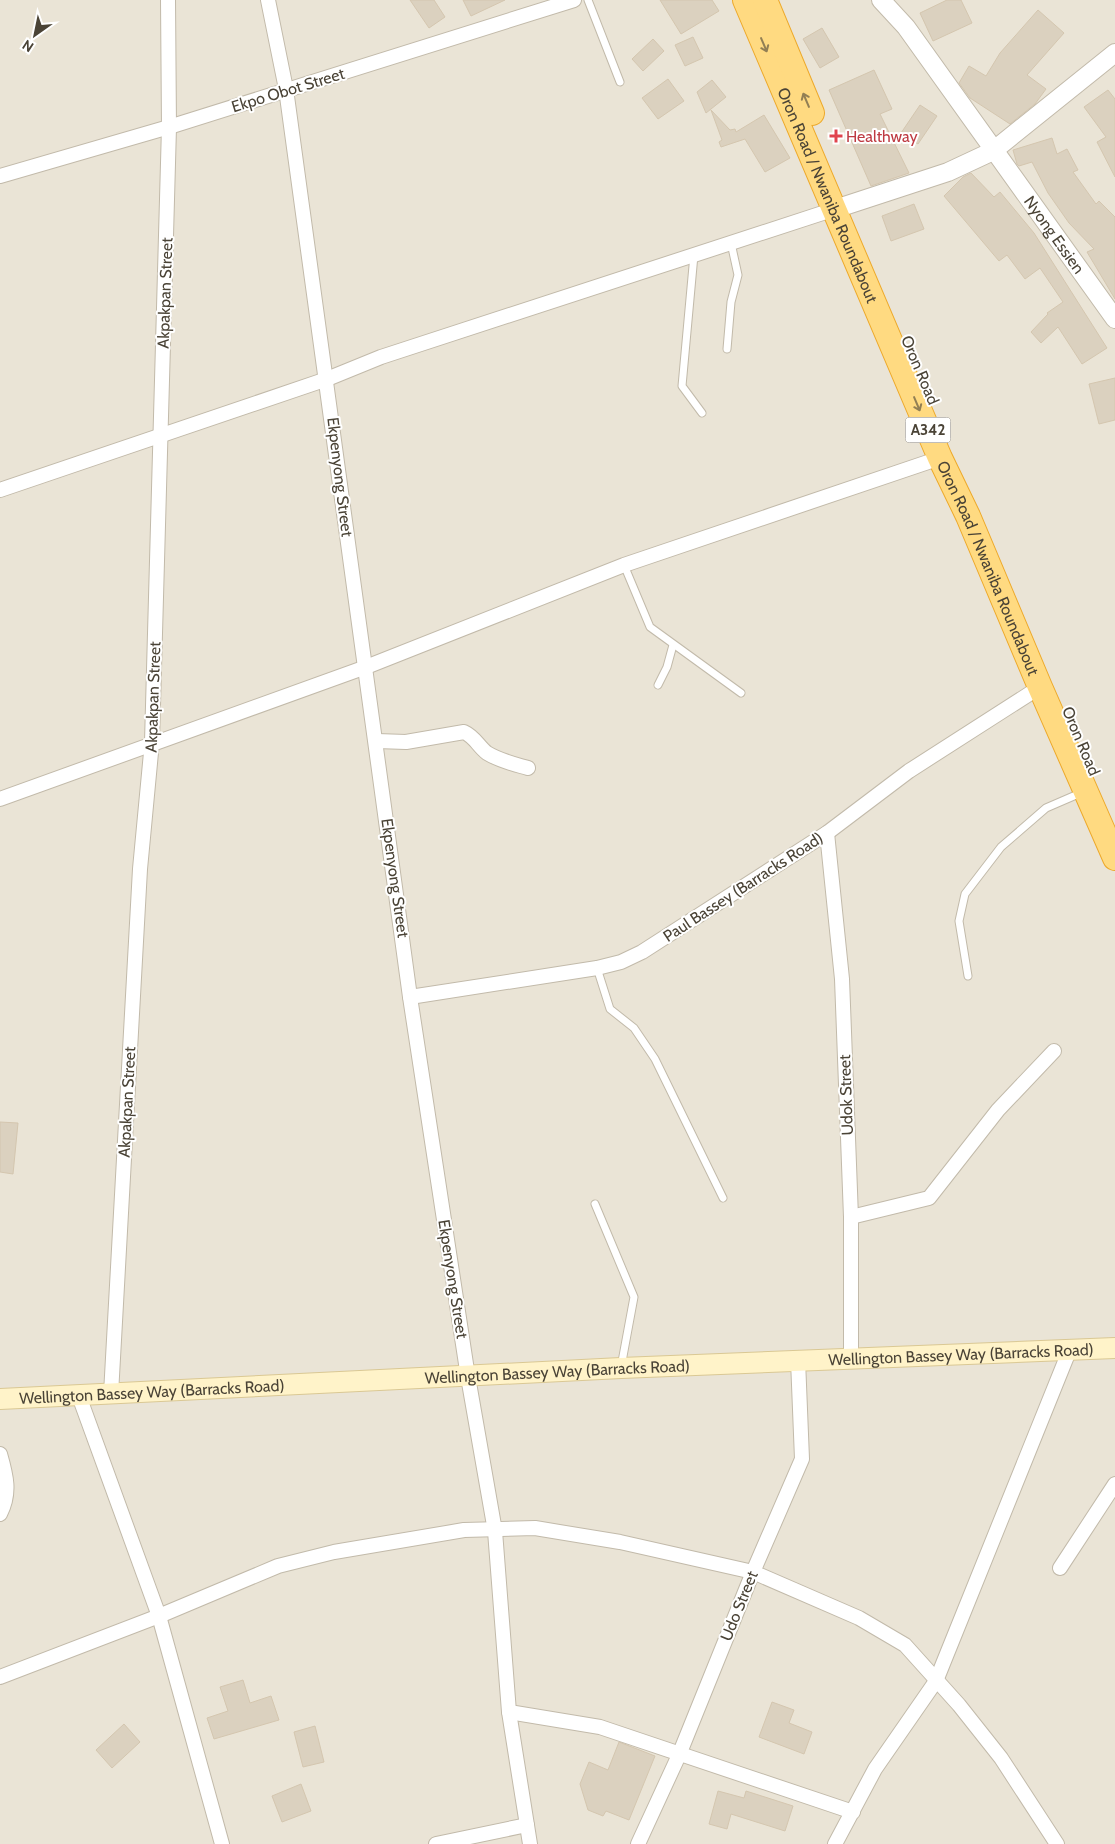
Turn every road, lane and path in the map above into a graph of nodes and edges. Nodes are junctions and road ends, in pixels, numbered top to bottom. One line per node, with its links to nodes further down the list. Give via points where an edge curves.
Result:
1 (168, 0): 11 (street, Akpakpan Street)
2 (268, 0): 10 (street, Ekpenyong Street)
3 (574, 0): 10 (street, Ekpo Obot Street)
4 (588, 0): 9 (lane)
5 (745, 0): 14 (highway, Oron Road / Nwaniba Roundabout / A342, one-way to 14)
6 (765, 0): 14 (highway, Oron Road / A342, one-way to 6)
7 (881, 0): 12 (street, Nyong Essien, via 906,27)
8 (1115, 53): 12 (street)
9 (620, 82)
10 (286, 89): 11 (street, Ekpo Obot Street); 19 (street, Ekpenyong Street)
11 (170, 127): 13 (street, Ekpo Obot Street); 21 (street, Akpakpan Street)
12 (993, 151): 14 (street, via 948,172); 17 (street, Nyong Essien)
13 (0, 176)
14 (843, 207): 15 (street); 22 (highway, Oron Road / Nwaniba Roundabout / A342, one-way to 22); 35 (highway, Oron Road / A342)
15 (731, 243): 16 (street); 18 (lane, via 738,275 731,302)
16 (694, 255): 19 (street, via 381,357); 20 (lane, via 682,386)
17 (1115, 319)
18 (727, 349)
19 (327, 379): 21 (street); 26 (street, Ekpenyong Street)
20 (702, 413)
21 (160, 434): 23 (street); 31 (street, Akpakpan Street)
22 (940, 458): 24 (street); 28 (highway, Oron Road / Nwaniba Roundabout / A342)
23 (0, 490)
24 (624, 565): 25 (lane, via 650,627); 26 (street)
25 (673, 645): 27 (lane); 29 (lane)
26 (366, 667): 30 (street, Ekpenyong Street); 31 (street)
27 (658, 685)
28 (1040, 687): 33 (highway, Oron Road / Nwaniba Roundabout / A342); 36 (street, Paul Bassey (Barracks Road), via 909,771)
29 (741, 693)
30 (376, 740): 32 (street, via 406,742 464,732 500,760); 40 (street, Ekpenyong Street)
31 (152, 742): 34 (street); 51 (street, Akpakpan Street, via 140,878)
32 (528, 768)
33 (1086, 791): 37 (highway, Oron Road / Nwaniba Roundabout / A342); 39 (lane, via 1046,808 1001,847 965,894 958,922)
34 (0, 799)
35 (1115, 820)
36 (827, 833): 38 (street, Paul Bassey (Barracks Road), via 642,952); 44 (street, Udok Street, via 842,979)
37 (1115, 858)
38 (597, 968): 40 (street, Paul Bassey (Barracks Road)); 42 (lane, via 610,1009 634,1028 655,1059)
39 (968, 976)
40 (410, 997): 50 (street, Ekpenyong Street)
41 (1054, 1050): 44 (street, via 998,1110 929,1198)
42 (723, 1198)
43 (596, 1204): 49 (lane, via 634,1297)
44 (851, 1217): 47 (street, Udok Street)
45 (1115, 1348): 46 (main road, Wellington Bassey Way (Barracks Road))
46 (1070, 1349): 47 (main road, Wellington Bassey Way (Barracks Road)); 62 (street)
47 (851, 1358): 48 (main road, Wellington Bassey Way (Barracks Road))
48 (798, 1360): 49 (main road, Wellington Bassey Way (Barracks Road)); 59 (street, Udo Street, via 802,1459)
49 (621, 1368): 50 (main road, Wellington Bassey Way (Barracks Road))
50 (468, 1377): 51 (main road, Wellington Bassey Way (Barracks Road)); 57 (street, Ekpenyong Street)
51 (111, 1394): 52 (main road, Wellington Bassey Way (Barracks Road))
52 (79, 1396): 53 (main road, Wellington Bassey Way (Barracks Road)); 60 (street)
53 (0, 1399)
54 (0, 1454): 56 (street, via 7,1479 7,1501)
55 (1115, 1484): 58 (street)
56 (0, 1514)
57 (495, 1531): 59 (street, via 534,1528 554,1531); 60 (street, via 464,1530 325,1554 278,1566); 63 (street, Ekpenyong Street)
58 (1060, 1568)
59 (753, 1572): 62 (street, via 859,1618 905,1645); 64 (street, Udo Street)
60 (160, 1616): 61 (street); 67 (street)
61 (0, 1677)
62 (936, 1681): 65 (street, via 875,1769); 72 (street, via 1001,1758)
63 (509, 1712): 64 (street, via 600,1727); 66 (street, Ekpenyong Street)
64 (679, 1755): 65 (street); 70 (street, Udo Street)
65 (853, 1812): 71 (street)
66 (527, 1825): 68 (street); 69 (street, Ekpenyong Street)
67 (222, 1844)
68 (436, 1844)
69 (530, 1844)
70 (638, 1844)
71 (835, 1844)
72 (1057, 1844)

